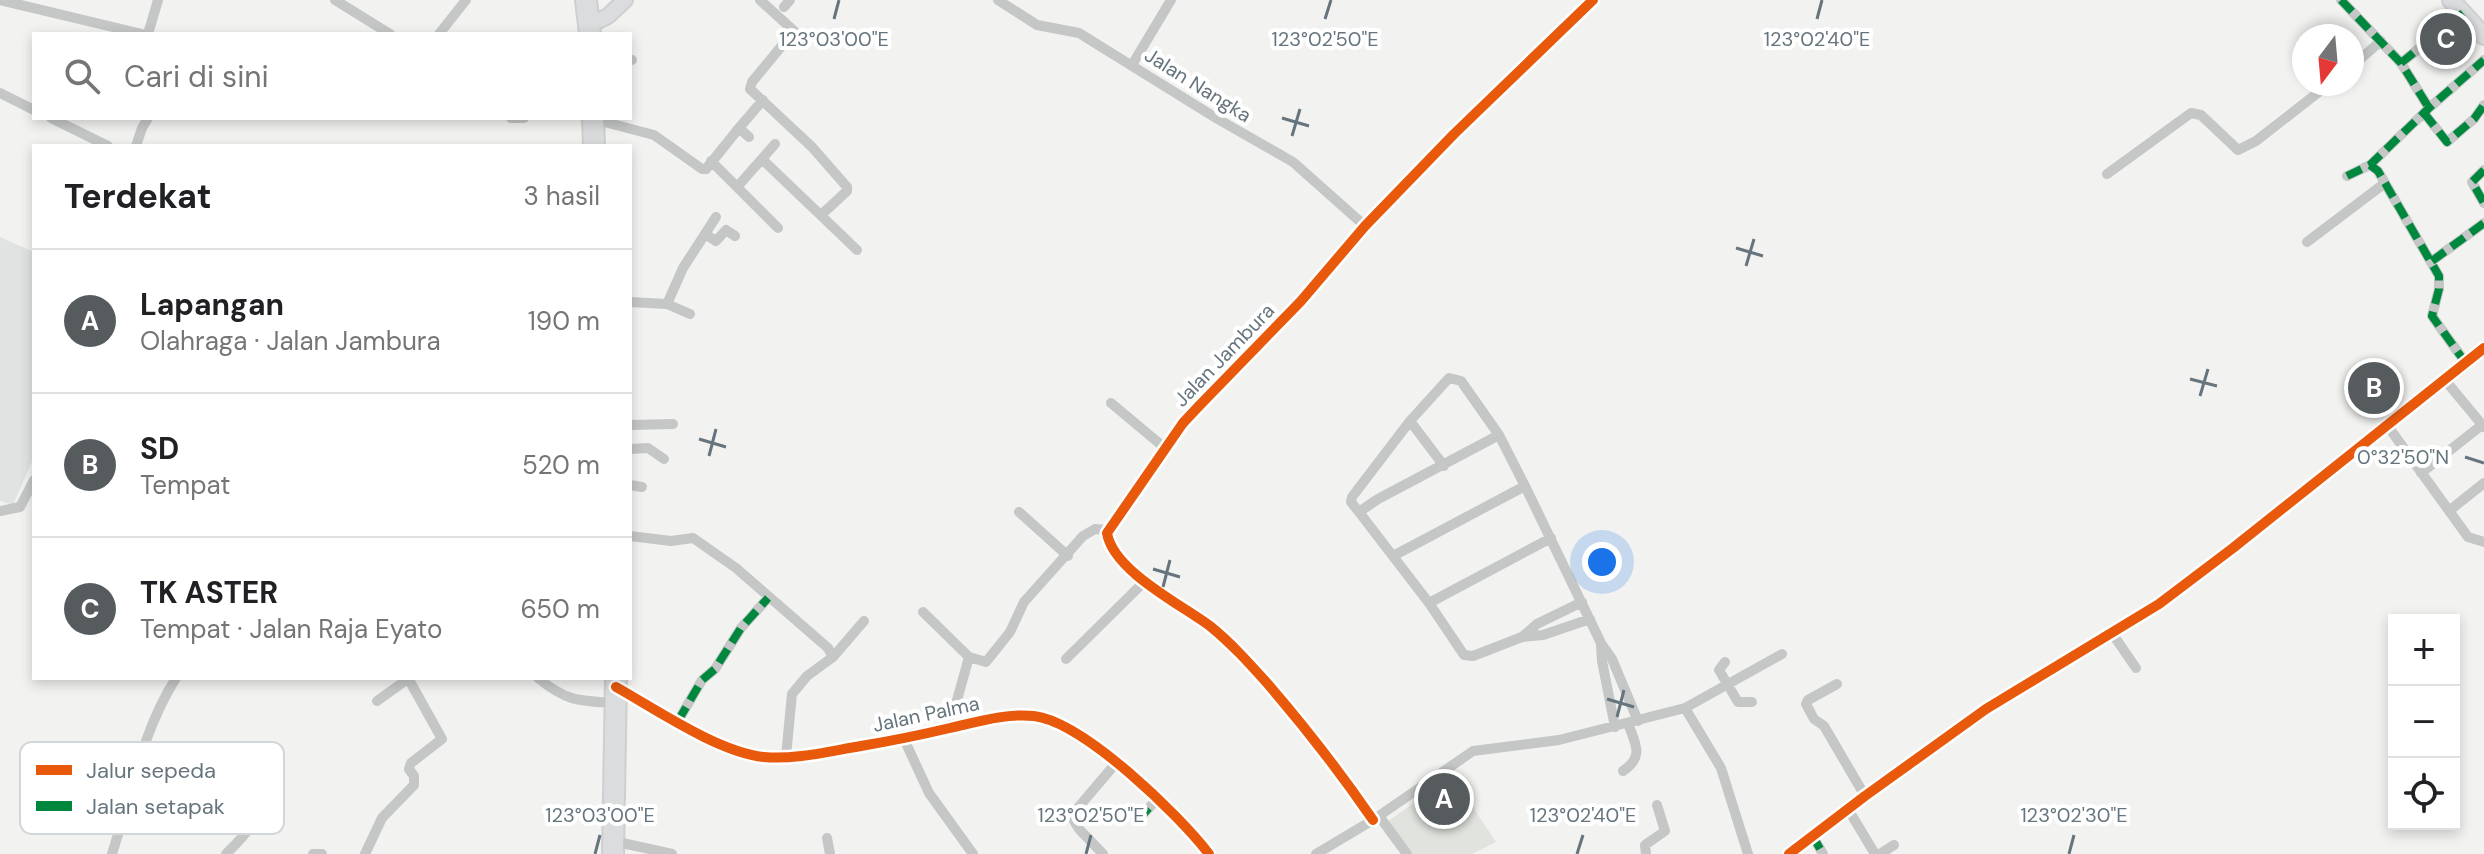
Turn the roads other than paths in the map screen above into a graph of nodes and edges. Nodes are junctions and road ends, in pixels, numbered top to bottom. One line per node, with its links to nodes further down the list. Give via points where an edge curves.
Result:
1 (0, 0): 15 (street)
2 (158, 0): 16 (street)
3 (335, 0): 17 (street)
4 (466, 0): 18 (street)
5 (586, 0): 14 (highway)
6 (625, 0): 14 (street)
7 (760, 0): 27 (street, via 794,31 750,86)
8 (998, 0): 24 (street, Jalan Nangka, via 1037,25 1079,33)
9 (1171, 0): 24 (street)
10 (1593, 0): 53 (street, Jalan Jambura)
11 (2341, 0): 20 (street)
12 (2451, 0): 13 (main road)
13 (2463, 13): 19 (main road); 23 (street)
14 (590, 30)
15 (134, 32)
16 (149, 32)
17 (387, 32)
18 (441, 32)
19 (2484, 36)
20 (2381, 41): 21 (street); 23 (street)
21 (2364, 56)
22 (2484, 60): 30 (street)
23 (2401, 63): 30 (street)
24 (1132, 65): 53 (street, Jalan Nangka, via 1293,162)
25 (0, 93): 29 (street)
26 (2314, 96): 45 (street, via 2238,150 2201,115 2191,113)
27 (763, 100): 35 (street); 50 (street, via 847,187)
28 (2484, 105): 30 (street, via 2447,142)
29 (32, 109)
30 (2426, 110): 43 (street)
31 (55, 120): 37 (street)
32 (147, 120): 38 (street)
33 (593, 120): 39 (highway)
34 (600, 120): 42 (street, via 654,135 702,169)
35 (739, 128): 36 (street); 42 (street)
36 (749, 137)
37 (104, 144)
38 (137, 144)
39 (594, 144)
40 (775, 144): 41 (street)
41 (762, 159): 48 (street); 50 (street)
42 (711, 161): 48 (street)
43 (2370, 165): 46 (street); 47 (street)
44 (2484, 170): 49 (street, via 2472,182)
45 (2107, 174)
46 (2347, 176)
47 (2385, 183): 57 (street); 59 (street)
48 (738, 186): 54 (street)
49 (2484, 203)
50 (821, 215): 58 (street)
51 (716, 217): 55 (street)
52 (2484, 223): 59 (street)
53 (1365, 226): 74 (street, Jalan Jambura, via 1183,423)
54 (778, 228)
55 (705, 234): 56 (street, via 716,241 727,230); 61 (street)
56 (735, 236)
57 (2307, 242)
58 (857, 250)
59 (2432, 261): 64 (street, via 2439,283 2432,316)
60 (632, 302): 61 (street)
61 (667, 304): 62 (street)
62 (690, 314)
63 (2484, 348): 64 (street)
64 (2465, 362): 65 (street)
65 (2445, 380): 70 (street); 71 (street)
66 (1111, 403): 74 (street)
67 (1410, 421): 72 (street, via 1453,377); 76 (street); 86 (street, via 1352,497)
68 (673, 424): 69 (street)
69 (632, 425)
70 (2387, 425): 77 (street); 102 (street, via 2159,604)
71 (2483, 426): 77 (street)
72 (1499, 435): 76 (street); 81 (street)
73 (632, 449): 75 (street, via 648,448)
74 (1166, 449): 87 (street, Jalan Jambura)
75 (664, 459)
76 (1444, 466): 86 (street)
77 (2421, 473): 84 (street)
78 (2484, 483): 84 (street)
79 (32, 484): 83 (street, via 20,507)
80 (632, 485): 82 (street)
81 (1525, 486): 89 (street); 92 (street)
82 (642, 487)
83 (0, 511)
84 (2449, 511): 90 (street, via 2468,537)
85 (1019, 512): 91 (street)
86 (1359, 512): 92 (street)
87 (1108, 530): 91 (street, via 1087,533); 93 (street, via 1111,547)
88 (632, 536): 94 (street, via 693,538)
89 (1551, 538): 95 (street); 96 (street)
90 (2484, 542)
91 (1068, 556): 107 (street, via 1024,602 990,658 984,662)
92 (1393, 556): 96 (street)
93 (1145, 581): 108 (street); 134 (street, via 1239,653)
94 (768, 598): 106 (street, via 815,635); 121 (street, via 702,680)
95 (1582, 602): 97 (street); 99 (street)
96 (1429, 603): 103 (street, via 1464,655)
97 (1565, 610): 101 (street); 103 (street)
98 (923, 612): 107 (street)
99 (1590, 619): 101 (street); 104 (street)
100 (864, 621): 106 (street)
101 (1572, 625): 103 (street)
102 (2112, 633): 110 (street); 130 (street, via 1986,709)
103 (1522, 637)
104 (1601, 643): 122 (street, via 1612,659); 123 (street)
105 (1782, 654): 116 (street)
106 (833, 657): 127 (street, via 792,694)
107 (969, 657): 124 (street)
108 (1066, 659)
109 (1725, 662): 116 (street, via 1719,670)
110 (2136, 668)
111 (175, 680): 126 (street, via 156,710)
112 (405, 680): 118 (street)
113 (409, 680): 147 (street, via 442,739 411,763 414,785 382,818)
114 (540, 680): 117 (street, via 569,699)
115 (1837, 684): 130 (street, via 1806,704)
116 (1726, 686): 119 (street, via 1738,702); 120 (street)
117 (616, 690): 121 (street, Jalan Palma); 141 (highway)
118 (377, 701)
119 (1752, 702)
120 (1685, 708): 122 (street); 155 (street, via 1721,768)
121 (678, 721): 127 (street, Jalan Palma, via 731,749)
122 (1633, 722): 123 (street); 129 (street, via 1637,756)
123 (1615, 727): 134 (street, via 1473,751)
124 (949, 729): 125 (street, Jalan Palma); 128 (street, Jalan Palma, via 987,719 1036,716)
125 (904, 739): 127 (street, Jalan Palma); 150 (street, via 929,793)
126 (147, 742)
127 (786, 756)
128 (1116, 763): 131 (street, Jalan Palma); 151 (street, via 1071,816)
129 (1623, 771)
130 (1865, 796): 133 (street)
131 (1158, 798): 135 (street); 152 (street, Jalan Palma)
132 (1657, 805): 142 (street, via 1665,831)
133 (1848, 809): 138 (street); 158 (street)
134 (1376, 818): 153 (street); 154 (street)
135 (1138, 820)
136 (118, 834): 143 (street)
137 (245, 834): 144 (street)
138 (1812, 835): 156 (street); 157 (street)
139 (827, 838): 149 (street)
140 (1894, 845): 158 (street)
141 (613, 848): 148 (street)
142 (1642, 853)
143 (112, 854)
144 (226, 854)
145 (313, 854): 146 (street)
146 (322, 854)
147 (365, 854)
148 (672, 854)
149 (830, 854)
150 (973, 854)
151 (1103, 854)
152 (1209, 854)
153 (1316, 854)
154 (1407, 854)
155 (1748, 854)
156 (1789, 854)
157 (1823, 854)
158 (1877, 854)

